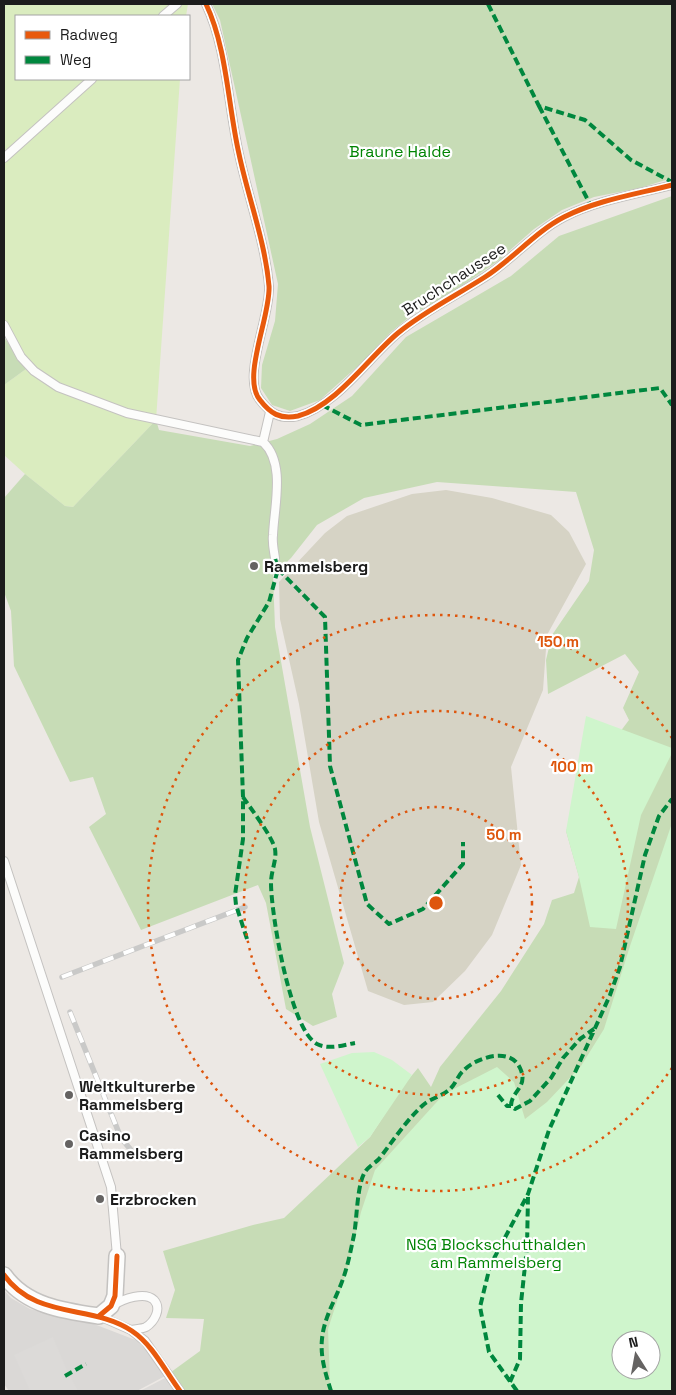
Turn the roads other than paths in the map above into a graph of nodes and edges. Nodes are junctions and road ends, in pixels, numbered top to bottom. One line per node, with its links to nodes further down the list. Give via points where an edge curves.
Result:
1 (177, 4): 3 (lane)
2 (206, 4): 8 (lane, via 220,48 238,152 269,286 253,382 257,396)
3 (164, 15)
4 (91, 80): 5 (lane)
5 (4, 158)
6 (672, 185): 8 (lane, Bruchchaussee, via 591,206 564,217 500,267 454,298 413,320 322,405 298,416)
7 (4, 325): 9 (lane, via 34,371 58,387 127,414)
8 (270, 412): 9 (lane)
9 (263, 442): 10 (lane, via 274,456 277,485 272,537)
10 (275, 558)
11 (4, 861): 12 (lane, via 111,1187)
12 (117, 1256): 14 (street, via 116,1288)
13 (4, 1275): 14 (street, via 20,1292 37,1302 64,1311)
14 (105, 1311): 15 (lane); 15 (lane, via 131,1297 154,1300 158,1313 153,1321 145,1327)
15 (131, 1330): 16 (lane, via 145,1341)
16 (180, 1391)

